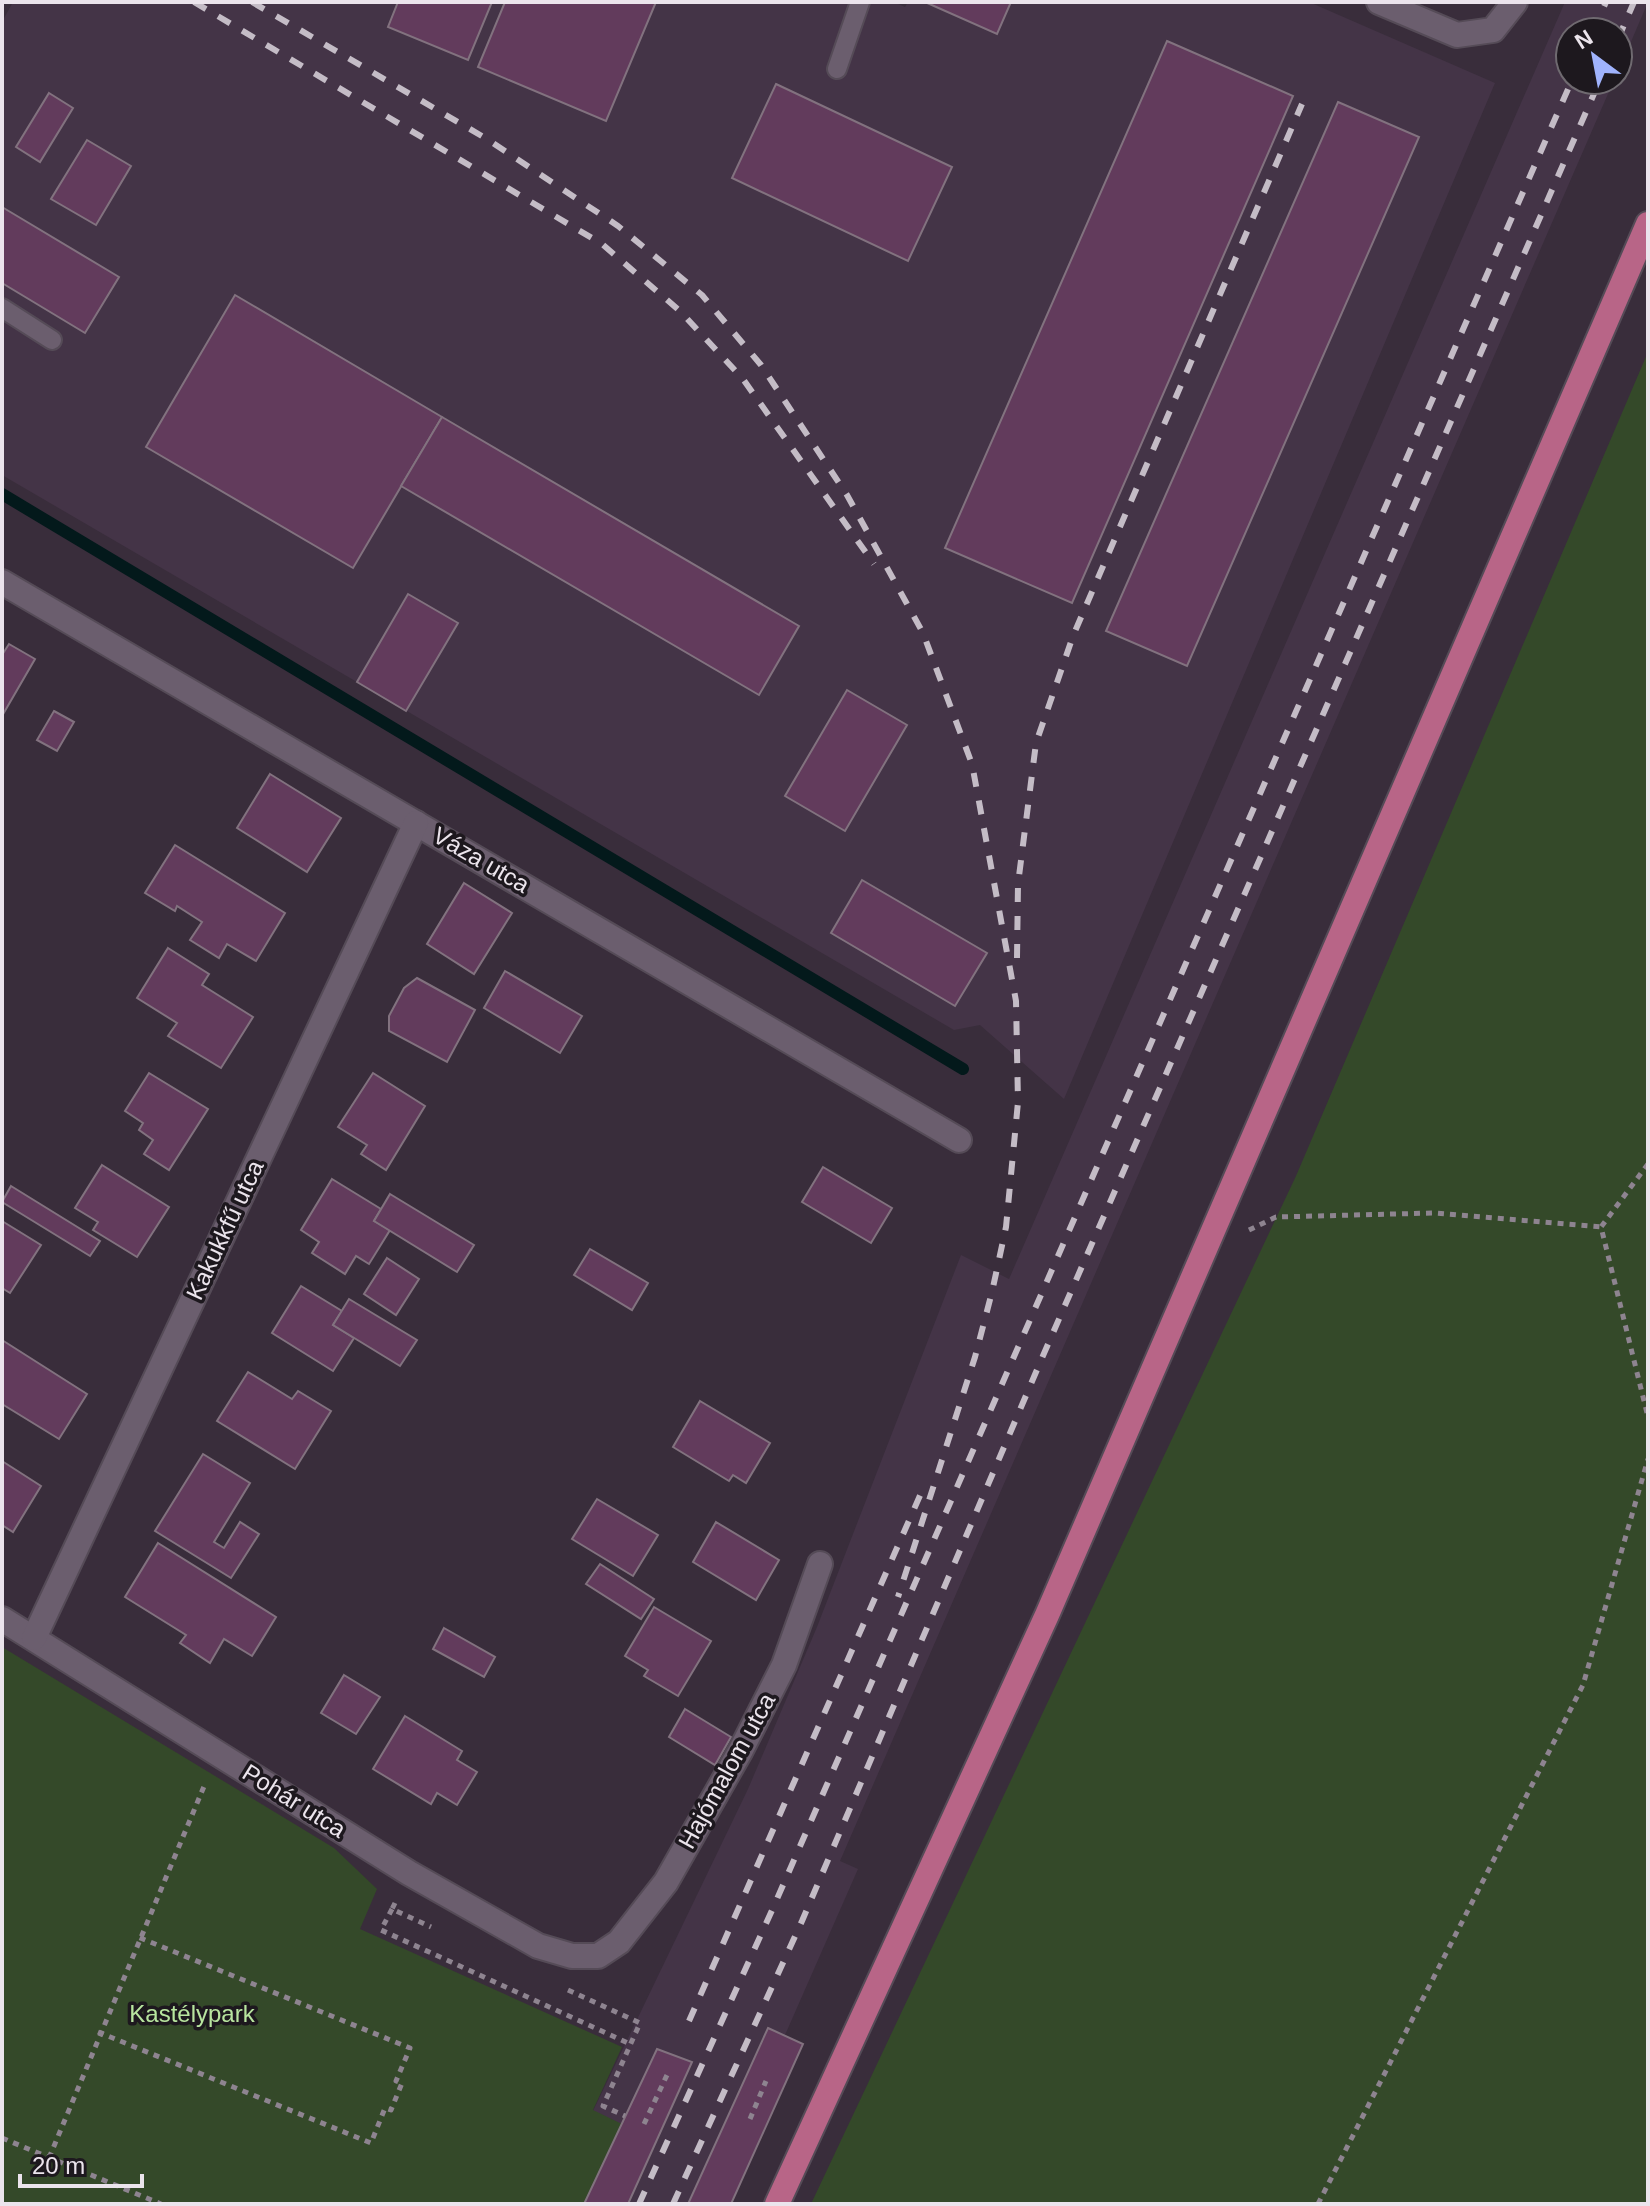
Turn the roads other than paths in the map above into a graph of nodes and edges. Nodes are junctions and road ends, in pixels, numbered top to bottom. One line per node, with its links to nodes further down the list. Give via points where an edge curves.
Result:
1 (860, 2): 4 (lane)
2 (1379, 2): 3 (street, via 1457,35 1493,30)
3 (1515, 2)
4 (837, 69)
5 (1648, 224): 15 (main road, via 1047,1615)
6 (2, 308): 7 (lane)
7 (52, 340)
8 (2, 582): 9 (street, Váza utca)
9 (416, 823): 10 (street, Váza utca); 13 (street, Kakukkfű utca)
10 (959, 1140)
11 (820, 1564): 14 (street, Hajómalom utca, via 784,1665 719,1789 666,1882 619,1942)
12 (2, 1619): 13 (street, Pohár utca)
13 (34, 1638): 14 (street, Pohár utca, via 409,1873 538,1946 572,1956)
14 (598, 1956)
15 (777, 2204)

